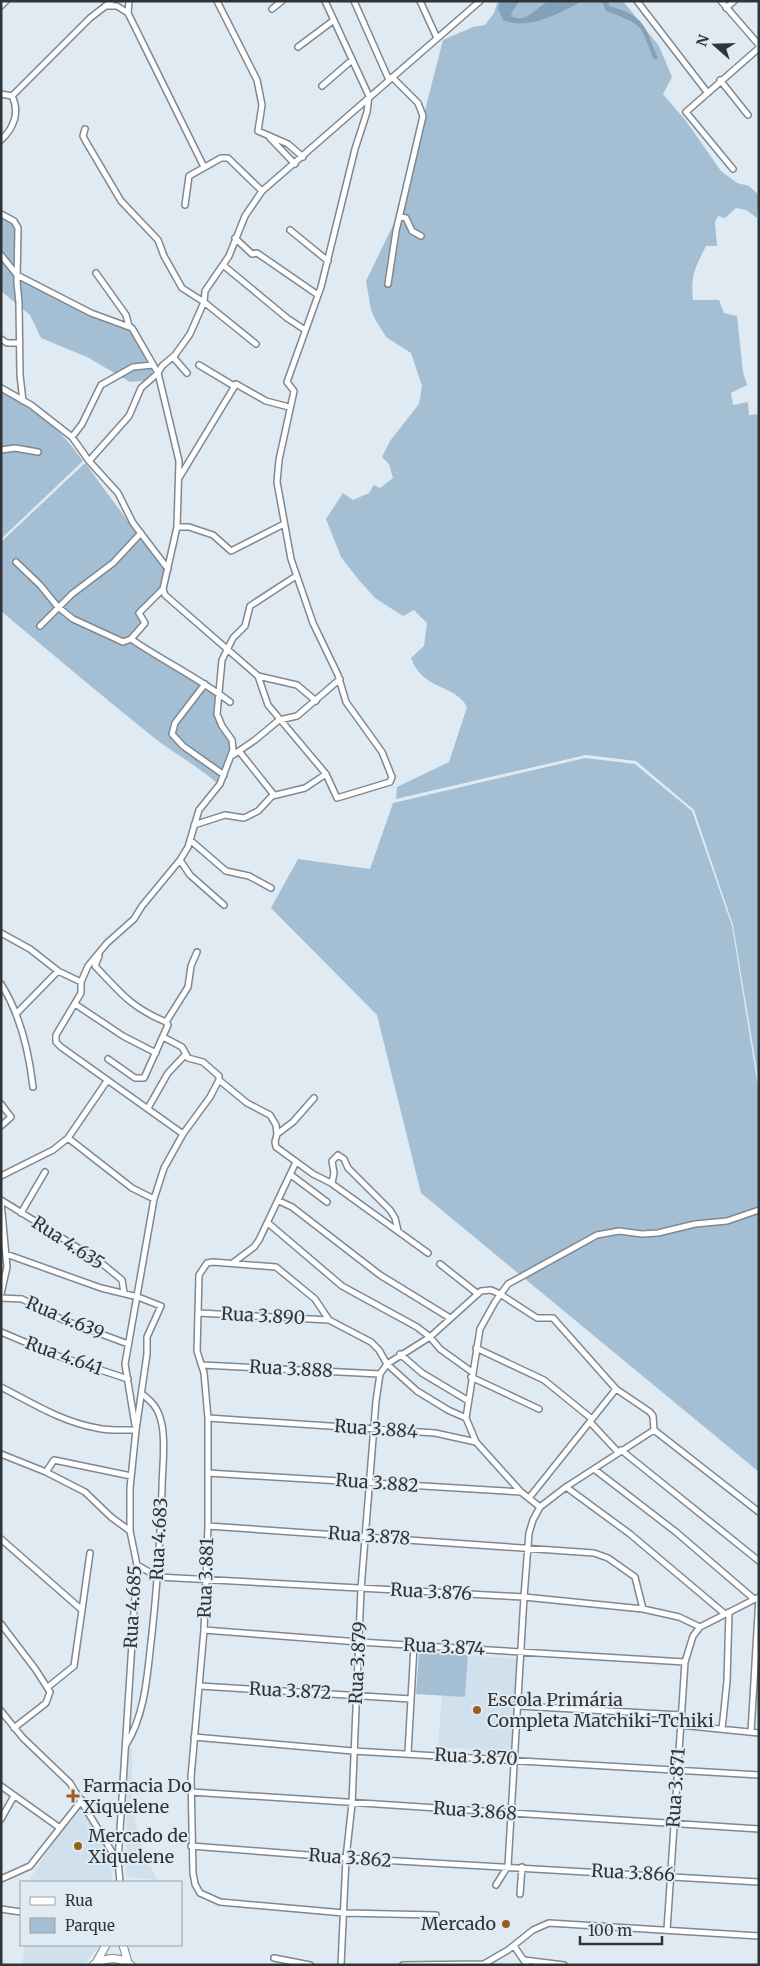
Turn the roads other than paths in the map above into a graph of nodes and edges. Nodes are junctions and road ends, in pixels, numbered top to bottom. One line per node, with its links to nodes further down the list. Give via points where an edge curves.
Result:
1 (6, 1): 13 (street)
2 (112, 1): 14 (street)
3 (129, 1): 17 (street)
4 (217, 1): 32 (street, via 258,80 262,104 257,128)
5 (282, 1): 16 (street)
6 (325, 1): 18 (street)
7 (354, 1): 23 (street)
8 (420, 1): 19 (street)
9 (480, 1): 19 (street)
10 (637, 1): 26 (street)
11 (721, 1): 15 (street)
12 (734, 1): 15 (street)
13 (1, 6)
14 (105, 6): 17 (street, via 117,6); 28 (street)
15 (726, 8): 20 (street)
16 (272, 9)
17 (128, 12): 36 (street)
18 (334, 20): 21 (street); 22 (street)
19 (437, 38): 23 (street)
20 (759, 46): 24 (street)
21 (298, 47)
22 (352, 60): 25 (street); 29 (street)
23 (390, 78): 29 (street); 41 (street, via 418,103 422,116)
24 (720, 80): 26 (street); 30 (street)
25 (322, 86)
26 (707, 92): 37 (street, via 686,112)
27 (1, 94): 28 (street)
28 (12, 96): 33 (street, via 16,116 8,134)
29 (369, 96): 34 (street); 46 (street)
30 (748, 115)
31 (85, 129): 52 (street, via 85,140 121,201 158,240 182,288)
32 (268, 137): 34 (street, via 288,144); 35 (street)
33 (1, 140)
34 (303, 157): 35 (street)
35 (294, 164): 38 (street)
36 (204, 167): 38 (street, via 228,158); 39 (street, via 189,176)
37 (733, 170)
38 (262, 191): 44 (street)
39 (185, 205)
40 (1, 214): 49 (street, via 18,225)
41 (401, 216): 43 (street, via 406,218 412,231); 50 (street)
42 (290, 230): 46 (street)
43 (421, 236)
44 (235, 238): 47 (street); 51 (street, via 252,254 257,253)
45 (1, 255): 49 (street)
46 (328, 261): 51 (street)
47 (223, 265): 52 (street, via 205,291); 54 (street)
48 (96, 272): 53 (street, via 126,315)
49 (17, 274): 53 (street, via 91,312); 56 (street)
50 (388, 284)
51 (318, 295): 54 (street)
52 (204, 302): 57 (street); 58 (street, via 190,334)
53 (128, 326): 59 (street)
54 (305, 330): 66 (street, via 287,382 294,391)
55 (1, 339): 56 (street, via 7,343)
56 (19, 343): 65 (street)
57 (256, 344)
58 (173, 357): 61 (street); 62 (street)
59 (153, 365): 61 (street); 67 (street, via 127,369 101,385)
60 (199, 365): 63 (street)
61 (158, 373): 70 (street, via 141,388 129,416); 71 (street, via 179,461)
62 (187, 373)
63 (234, 386): 66 (street, via 239,384 266,401); 71 (street)
64 (1, 388): 65 (street)
65 (23, 401): 67 (street)
66 (289, 407): 72 (street, via 277,482)
67 (72, 437): 70 (street)
68 (1, 450): 69 (street, via 15,448)
69 (38, 452)
70 (89, 461): 74 (street, via 118,493)
71 (178, 479): 73 (street)
72 (284, 524): 73 (street, via 231,550 213,535 189,527); 77 (street)
73 (177, 527): 76 (street)
74 (141, 533): 76 (street); 79 (street, via 113,564)
75 (16, 562): 79 (street)
76 (168, 569): 78 (street)
77 (296, 576): 82 (street, via 250,606 245,626); 84 (street, via 314,627)
78 (163, 589): 81 (street, via 139,613 145,623); 82 (street, via 165,595)
79 (58, 607): 80 (street); 81 (street, via 73,619 123,642)
80 (40, 626)
81 (131, 639): 85 (street)
82 (226, 648): 83 (street); 86 (street)
83 (258, 676): 87 (street, via 297,685); 89 (street, via 266,702)
84 (340, 679): 87 (street); 92 (street, via 348,705 382,752 392,777 390,782 340,798)
85 (206, 684): 86 (street); 93 (street, via 175,723 172,734 182,746)
86 (218, 693): 88 (street); 91 (street, via 217,714 232,740)
87 (316, 701): 89 (street, via 297,716)
88 (230, 702)
89 (279, 720): 90 (street); 92 (street)
90 (239, 751): 91 (street); 94 (street)
91 (233, 755): 93 (street)
92 (326, 774): 94 (street, via 308,786)
93 (224, 775): 95 (street, via 199,810)
94 (274, 795): 95 (street, via 258,811 244,818 225,815)
95 (194, 825): 96 (street)
96 (190, 840): 97 (street); 98 (street, via 226,871 249,876)
97 (180, 860): 99 (street, via 190,875); 101 (street, via 134,919)
98 (271, 888)
99 (224, 905)
100 (1, 933): 103 (street, via 30,948)
101 (107, 943): 104 (street, via 88,966); 108 (street, via 95,966 123,998)
102 (197, 952): 108 (street, via 188,987)
103 (58, 971): 104 (street); 107 (street)
104 (81, 982): 106 (street, via 81,993)
105 (1, 984): 107 (street)
106 (75, 1004): 110 (street, via 123,1036); 114 (street, via 56,1035 56,1042)
107 (16, 1014): 115 (street)
108 (166, 1022): 109 (street, via 168,1026)
109 (163, 1037): 110 (street); 111 (street, via 182,1047)
110 (156, 1053): 112 (street, via 142,1079 135,1078)
111 (186, 1054): 113 (street, via 214,1071); 118 (street, via 168,1073)
112 (108, 1059)
113 (219, 1080): 120 (street); 121 (street, via 270,1115)
114 (107, 1081): 118 (street); 122 (street)
115 (33, 1087)
116 (314, 1098): 121 (street, via 293,1122)
117 (1, 1104): 119 (street, via 11,1117)
118 (148, 1108): 120 (street)
119 (1, 1126)
120 (183, 1134): 128 (street, via 164,1168)
121 (277, 1134): 123 (street, via 276,1147)
122 (68, 1138): 126 (street, via 53,1150); 128 (street, via 132,1188)
123 (296, 1162): 125 (street); 127 (street)
124 (44, 1172): 133 (street)
125 (291, 1175): 130 (street); 131 (street)
126 (1, 1176)
127 (332, 1183): 135 (street); 135 (street, via 332,1161 338,1155 390,1210 396,1218)
128 (154, 1199): 144 (street)
129 (1, 1201): 133 (street, Rua 4.635); 137 (street)
130 (279, 1201): 134 (street); 146 (street, via 292,1207 380,1274)
131 (327, 1202)
132 (759, 1210): 142 (street, via 727,1222 694,1224 658,1233 619,1230 597,1235 512,1281)
133 (22, 1213): 140 (street, Rua 4.635, via 99,1261 122,1280)
134 (268, 1223): 138 (street, via 254,1247); 149 (street, via 342,1286)
135 (398, 1231): 136 (street)
136 (428, 1253)
137 (6, 1254): 140 (street); 143 (street, via 6,1278)
138 (233, 1262): 145 (street, Rua 3.881, via 213,1262 202,1268); 147 (street, Rua 3.881, via 270,1266 282,1271 315,1299)
139 (440, 1264): 141 (street)
140 (124, 1293): 144 (street)
141 (478, 1294): 142 (street, via 486,1289); 146 (street, Rua 3.879)
142 (500, 1294): 151 (street, via 484,1320); 159 (street, via 537,1318 553,1318)
143 (1, 1296): 150 (street, Rua 4.639, via 22,1299 69,1322)
144 (138, 1297): 150 (street); 160 (street, Rua 4.685, via 161,1306 147,1337)
145 (198, 1313): 147 (street, Rua 3.890); 154 (street, Rua 3.881, via 197,1351)
146 (450, 1318): 149 (street, Rua 3.879)
147 (328, 1320): 153 (street, via 371,1342)
148 (1, 1332): 157 (street, Rua 4.641, via 58,1356)
149 (430, 1336): 152 (street, Rua 3.879); 156 (street, via 440,1349)
150 (128, 1344): 157 (street, via 125,1364)
151 (476, 1348): 156 (street); 165 (street, via 544,1380)
152 (400, 1354): 153 (street, Rua 3.879); 161 (street, via 422,1373)
153 (387, 1364): 155 (street, Rua 3.879); 164 (street, via 423,1396)
154 (202, 1365): 155 (street, Rua 3.888); 163 (street, Rua 3.881)
155 (380, 1374): 166 (street, Rua 3.879)
156 (471, 1375): 161 (street); 162 (street)
157 (128, 1379): 167 (street)
158 (1, 1387): 167 (street, via 77,1424 99,1429)
159 (616, 1389): 165 (street); 168 (street, via 650,1412)
160 (142, 1394): 167 (street, Rua 4.685); 190 (street, Rua 4.683, via 156,1405 164,1441)
161 (467, 1400): 164 (street)
162 (539, 1409)
163 (208, 1418): 166 (street, Rua 3.884); 174 (street, Rua 3.881)
164 (466, 1418): 169 (street)
165 (591, 1420): 170 (street); 179 (street)
166 (375, 1428): 169 (street, Rua 3.884); 176 (street, Rua 3.879)
167 (136, 1430): 175 (street, Rua 4.685)
168 (654, 1430): 170 (street); 181 (street)
169 (476, 1442): 178 (street)
170 (620, 1451): 172 (street); 188 (street)
171 (1, 1454): 173 (street)
172 (594, 1469): 177 (street); 194 (street, via 676,1532)
173 (46, 1472): 175 (street, via 54,1460); 183 (street, via 91,1496)
174 (208, 1473): 176 (street, Rua 3.882); 182 (street, Rua 3.881)
175 (131, 1476): 183 (street, Rua 4.685)
176 (370, 1482): 178 (street, Rua 3.882); 184 (street, Rua 3.879)
177 (566, 1487): 180 (street); 197 (street)
178 (521, 1492): 179 (street)
179 (529, 1498): 180 (street)
180 (540, 1507): 186 (street, via 529,1533)
181 (759, 1512)
182 (208, 1526): 184 (street, Rua 3.878); 191 (street, Rua 3.881)
183 (130, 1531): 189 (street, Rua 4.685)
184 (365, 1536): 186 (street, Rua 3.878); 192 (street, Rua 3.879)
185 (1, 1539): 196 (street)
186 (530, 1548): 193 (street); 195 (street, Rua 3.878, via 594,1553 608,1558 636,1579)
187 (90, 1553): 196 (street)
188 (759, 1562)
189 (137, 1565): 190 (street); 218 (street, Rua 4.685)
190 (158, 1577): 191 (street, Rua 3.876); 218 (street, Rua 4.683, via 145,1692 137,1724)
191 (206, 1579): 192 (street, Rua 3.876); 200 (street, Rua 3.881)
192 (360, 1589): 193 (street, Rua 3.876); 201 (street, Rua 3.879)
193 (524, 1598): 195 (street, Rua 3.876); 203 (street)
194 (754, 1599): 197 (street); 215 (street, via 759,1597)
195 (643, 1609): 199 (street, Rua 3.876, via 679,1617)
196 (82, 1610): 206 (street, via 74,1666)
197 (727, 1613): 199 (street); 214 (street, via 727,1681)
198 (1, 1624): 206 (street)
199 (700, 1627): 204 (street, Rua 3.871, via 689,1646)
200 (204, 1630): 201 (street, Rua 3.874); 205 (street, Rua 3.881)
201 (359, 1642): 202 (street, Rua 3.874); 207 (street, Rua 3.879)
202 (414, 1646): 203 (street, Rua 3.874); 208 (street)
203 (522, 1652): 204 (street, Rua 3.874); 209 (street)
204 (685, 1662): 211 (street, Rua 3.871)
205 (200, 1686): 207 (street, Rua 3.872); 217 (street, Rua 3.881)
206 (48, 1687): 213 (street, via 48,1700)
207 (357, 1695): 208 (street, Rua 3.872); 219 (street, Rua 3.879)
208 (411, 1699): 220 (street)
209 (518, 1706): 211 (street); 221 (street)
210 (1, 1711): 213 (street)
211 (681, 1715): 212 (street, Rua 3.871)
212 (680, 1726): 214 (street); 222 (street, Rua 3.871)
213 (14, 1728): 227 (street, via 59,1771)
214 (722, 1729): 215 (street)
215 (751, 1732): 216 (street)
216 (759, 1733)
217 (194, 1737): 219 (street, Rua 3.870); 225 (street, Rua 3.881)
218 (125, 1747): 236 (street, Rua 4.685)
219 (354, 1751): 220 (street, Rua 3.870); 228 (street, Rua 3.879)
220 (408, 1753): 221 (street, Rua 3.870)
221 (515, 1759): 222 (street, Rua 3.870); 229 (street)
222 (678, 1769): 223 (street, Rua 3.870); 231 (street, Rua 3.871)
223 (759, 1775)
224 (1, 1786): 226 (street)
225 (191, 1792): 228 (street, Rua 3.868); 234 (street, Rua 3.881)
226 (14, 1796): 230 (street); 232 (street)
227 (82, 1800): 232 (street); 236 (street)
228 (352, 1804): 229 (street, Rua 3.868); 235 (street, Rua 3.879)
229 (512, 1814): 231 (street, Rua 3.868); 237 (street)
230 (1, 1819)
231 (674, 1822): 233 (street, Rua 3.868); 239 (street, Rua 3.871)
232 (60, 1828): 240 (street, via 30,1866)
233 (759, 1829)
234 (191, 1846): 235 (street, Rua 3.862); 247 (street, Rua 3.881, via 195,1884 207,1898 220,1902)
235 (346, 1858): 237 (street, Rua 3.862); 247 (street, Rua 3.879)
236 (118, 1861): 241 (street, Rua 4.685)
237 (508, 1866): 238 (street, Rua 3.866); 243 (street)
238 (522, 1867): 239 (street, Rua 3.866); 244 (street)
239 (671, 1875): 242 (street, Rua 3.866); 249 (street, Rua 3.871)
240 (1, 1879)
241 (120, 1881)
242 (759, 1882)
243 (496, 1885)
244 (520, 1894)
245 (1, 1909): 246 (street)
246 (20, 1912)
247 (344, 1913): 248 (street, Rua 3.881); 260 (street, Rua 3.879)
248 (436, 1915)
249 (667, 1930): 250 (street); 253 (street, via 545,1924)
250 (759, 1936)
251 (105, 1946): 256 (street)
252 (123, 1946): 257 (street)
253 (514, 1946): 255 (street); 258 (street)
254 (274, 1958): 259 (street)
255 (526, 1962): 262 (street)
256 (94, 1964): 257 (street, via 111,1958)
257 (130, 1964)
258 (484, 1964): 261 (street)
259 (310, 1965)
260 (341, 1965)
261 (403, 1965)
262 (564, 1965)

